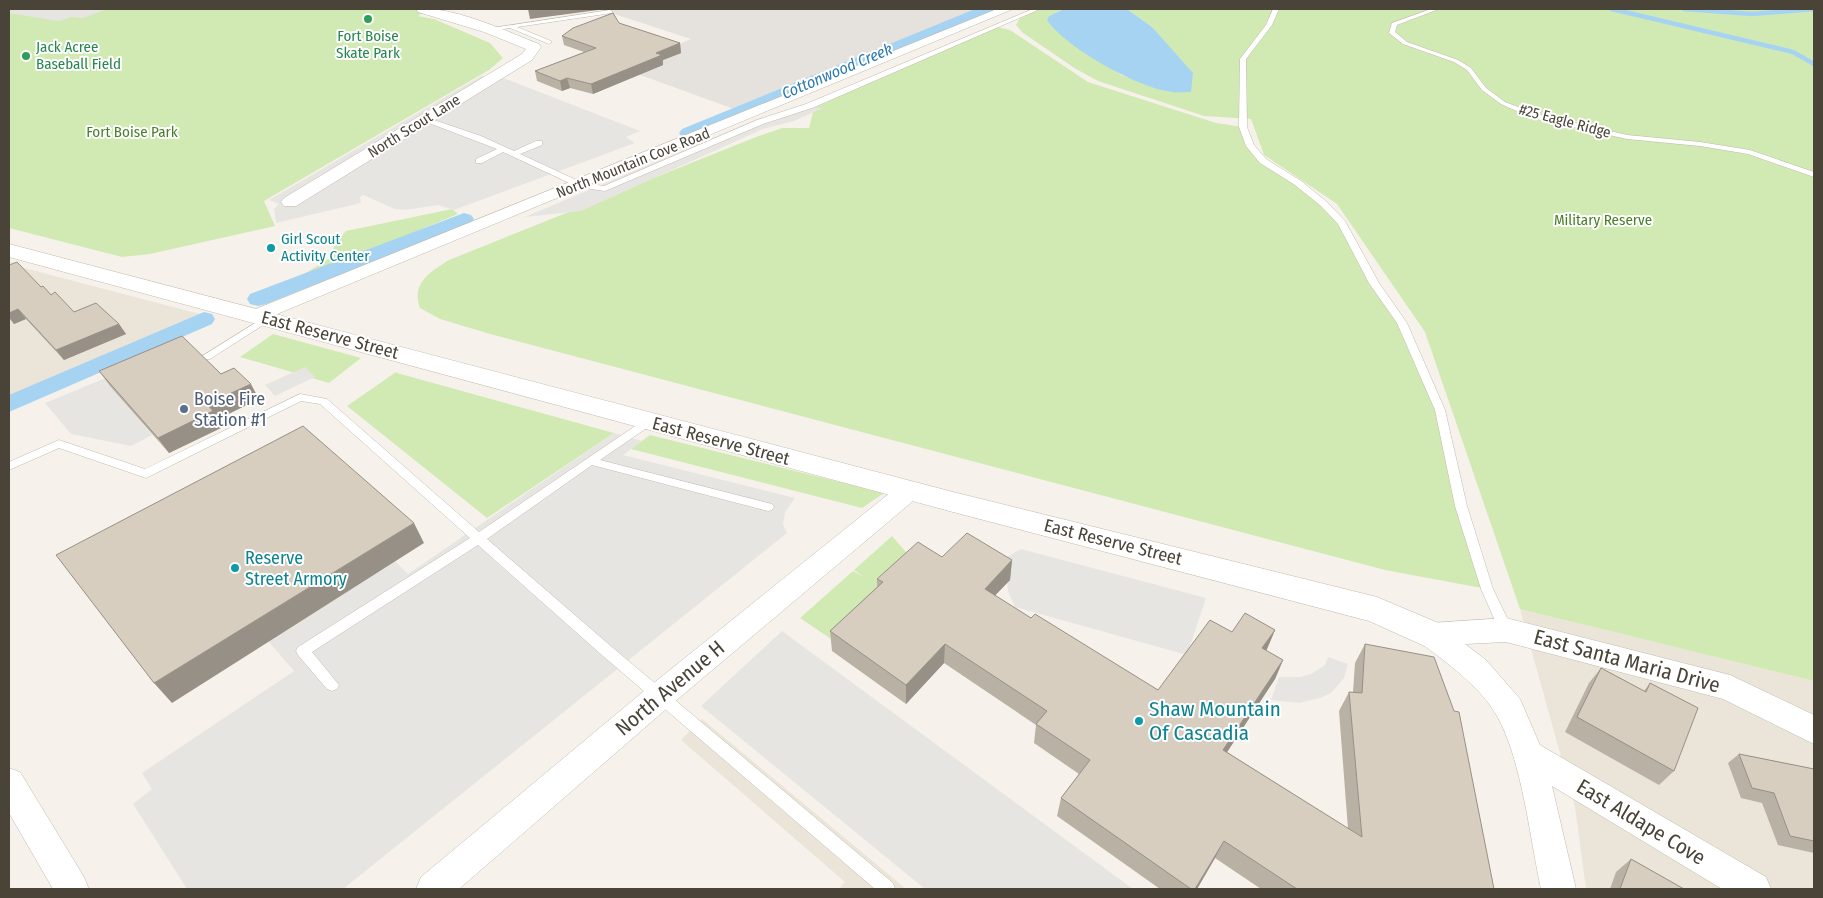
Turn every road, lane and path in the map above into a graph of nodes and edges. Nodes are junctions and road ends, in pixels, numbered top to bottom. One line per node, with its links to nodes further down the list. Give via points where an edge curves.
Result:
1 (429, 9): 8 (street)
2 (1007, 9): 10 (street, North Mountain Cove Road)
3 (1037, 9): 10 (lane, via 809,106)
4 (1276, 9): 28 (lane, via 1269,25 1243,59 1243,127 1250,146 1263,161 1324,204 1342,224 1374,283 1402,323 1440,410 1461,506 1487,589)
5 (1436, 9): 16 (lane, #25 Eagle Ridge, via 1394,24 1392,33 1405,43 1456,61 1469,69 1484,89 1503,103 1535,116 1599,132 1750,152)
6 (610, 12): 7 (lane)
7 (510, 26): 8 (lane); 9 (lane)
8 (489, 28): 9 (street)
9 (541, 45): 11 (street, North Scout Lane)
10 (753, 119): 17 (street, North Mountain Cove Road)
11 (425, 120): 13 (lane); 18 (street, North Scout Lane)
12 (539, 143): 14 (lane)
13 (504, 149): 14 (lane); 15 (lane)
14 (514, 154): 17 (lane)
15 (478, 161)
16 (1814, 175)
17 (581, 185): 20 (street, North Mountain Cove Road)
18 (290, 202)
19 (9, 250): 20 (street, East Reserve Street)
20 (263, 317): 21 (lane); 22 (street, East Reserve Street)
21 (206, 357)
22 (647, 422): 23 (lane); 25 (street, East Reserve Street)
23 (590, 461): 26 (lane); 27 (lane)
24 (9, 466): 27 (lane, via 59,444 146,474 300,397 323,401)
25 (910, 490): 29 (street, East Reserve Street, via 1377,610); 31 (street, North Avenue H)
26 (768, 507)
27 (479, 538): 30 (lane, via 303,652); 31 (lane)
28 (1506, 630): 29 (street, East Santa Maria Drive); 32 (street, East Santa Maria Drive, via 1730,688)
29 (1431, 635): 33 (street, via 1476,669 1508,708)
30 (332, 686)
31 (661, 695): 36 (street, North Avenue H); 37 (lane)
32 (1814, 730)
33 (1529, 755): 38 (street); 39 (street, East Aldape Cove)
34 (9, 783): 35 (street)
35 (72, 889)
36 (433, 889)
37 (887, 889)
38 (1558, 889)
39 (1754, 889)

